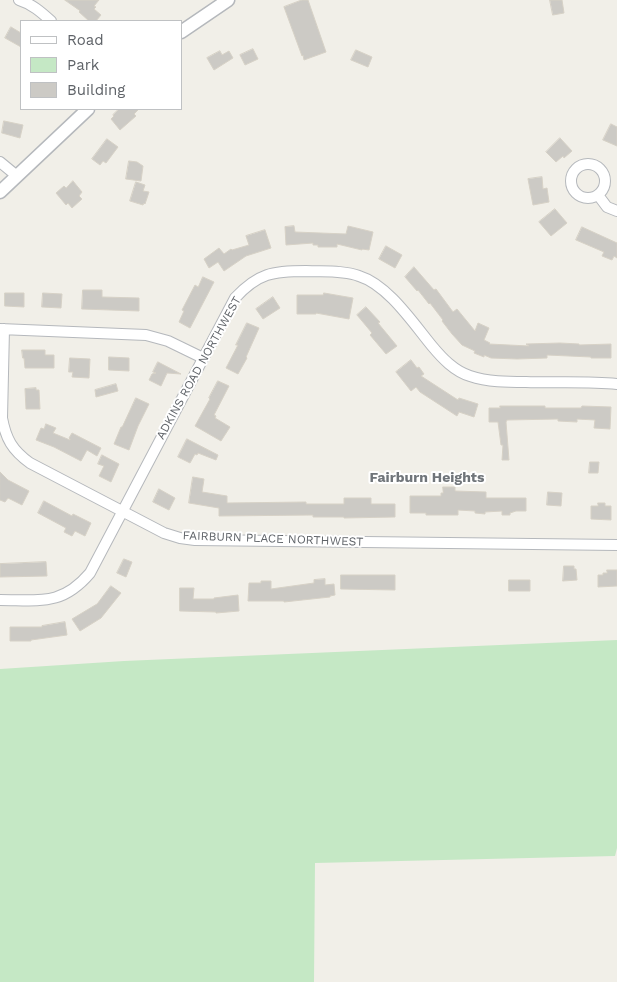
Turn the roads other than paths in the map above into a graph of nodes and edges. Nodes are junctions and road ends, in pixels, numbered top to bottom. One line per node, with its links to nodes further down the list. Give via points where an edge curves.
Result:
1 (20, 0): 3 (street)
2 (228, 0): 4 (street)
3 (50, 20)
4 (182, 31)
5 (87, 110): 7 (street)
6 (0, 162): 7 (street)
7 (17, 176): 8 (street)
8 (0, 192)
9 (598, 195): 10 (street)
10 (617, 211)
11 (2, 329): 12 (street, via 146,335 168,341); 14 (street, FAIRBURN PLACE NORTHWEST, via 2,418 12,445 30,463)
12 (203, 358): 13 (street, ADKINS ROAD NORTHWEST, via 235,298 258,278 286,271 338,272 359,276 387,292 442,358 469,376 495,382); 14 (street, ADKINS ROAD NORTHWEST)
13 (617, 384)
14 (122, 512): 15 (street, FAIRBURN PLACE NORTHWEST, via 164,533 195,540); 16 (street, ADKINS ROAD NORTHWEST, via 90,573 69,593 43,600)
15 (617, 545)
16 (0, 600)

